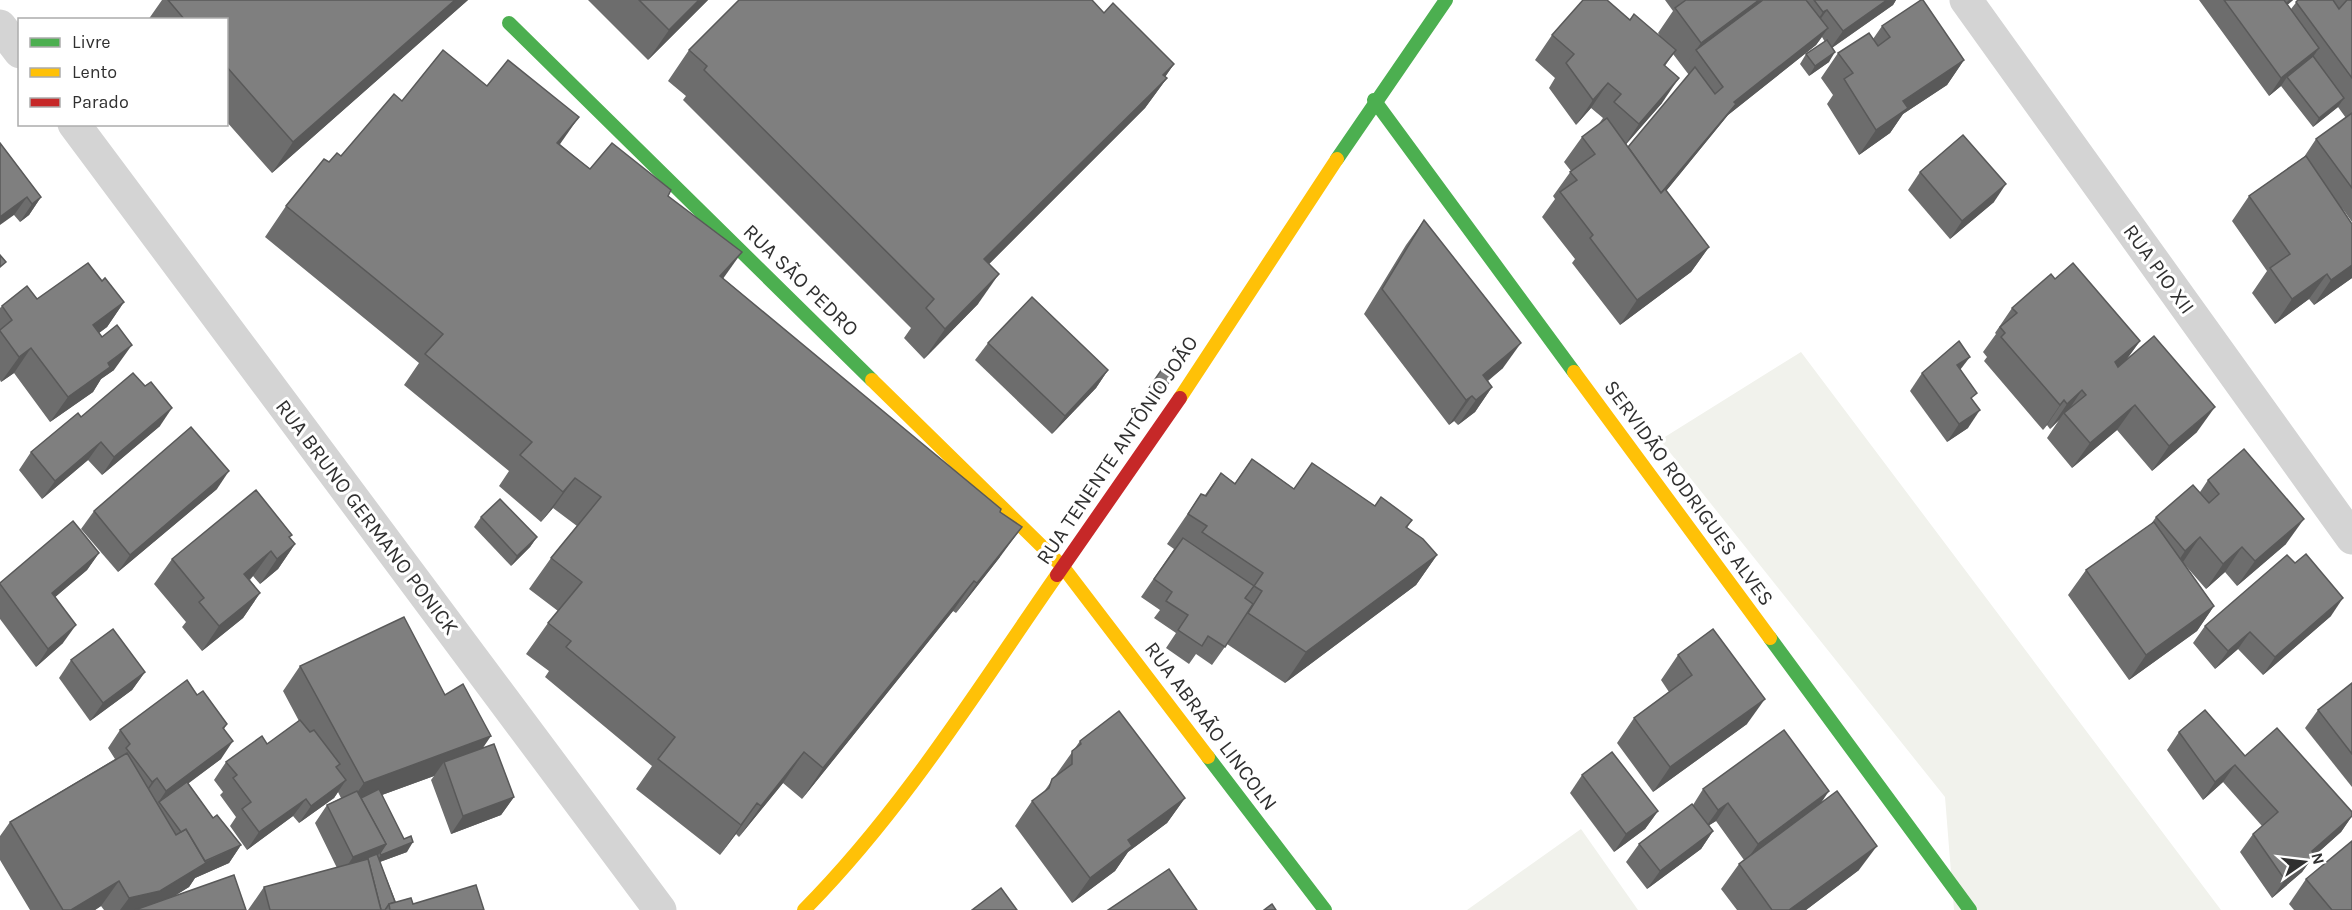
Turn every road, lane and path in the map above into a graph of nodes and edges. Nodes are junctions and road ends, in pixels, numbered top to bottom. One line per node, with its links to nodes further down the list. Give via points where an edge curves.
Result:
1 (1446, 0): 6 (street, RUA TENENTE ANTÔNIO JOÃO)
2 (1966, 0): 8 (street, RUA PIO XII)
3 (509, 23): 9 (street, RUA SÃO PEDRO)
4 (0, 26): 5 (street)
5 (18, 49)
6 (1374, 100): 9 (street, RUA TENENTE ANTÔNIO JOÃO, via 1200,367); 13 (street, SERVIDÃO RODRIGUES ALVES)
7 (75, 126): 10 (street, RUA BRUNO GERMANO PONICK)
8 (2352, 538)
9 (1063, 567): 11 (street, RUA TENENTE ANTÔNIO JOÃO, via 881,825 832,884); 12 (street, RUA ABRAÃO LINCOLN)
10 (660, 910)
11 (804, 910)
12 (1325, 910)
13 (1970, 910)

